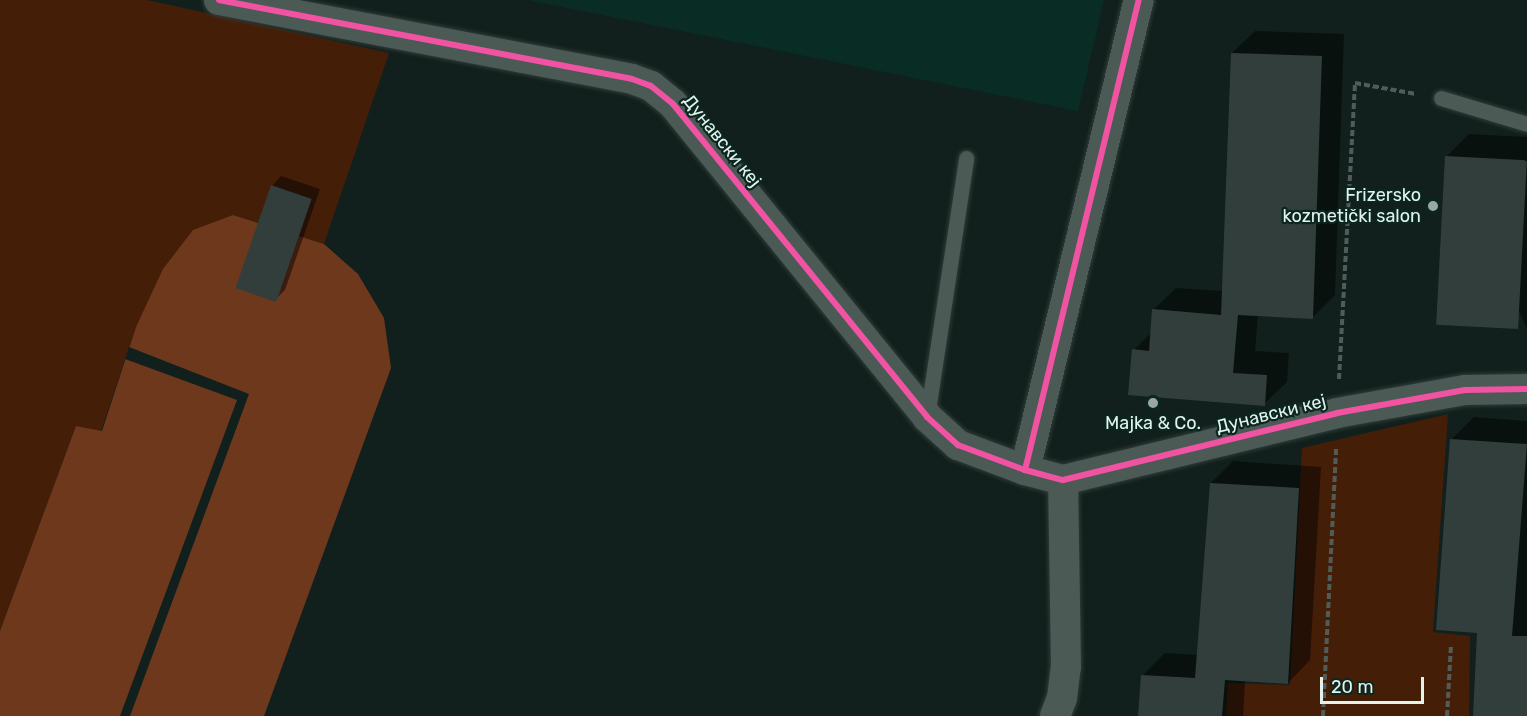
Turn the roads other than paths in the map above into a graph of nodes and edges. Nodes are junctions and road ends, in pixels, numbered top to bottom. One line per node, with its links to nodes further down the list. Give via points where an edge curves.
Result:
1 (219, 0): 7 (street, Дунавски кеј, via 632,78 651,86 673,104)
2 (1139, 0): 8 (street)
3 (1440, 98): 4 (lane)
4 (1527, 124)
5 (966, 158): 7 (lane)
6 (1527, 389): 9 (street, Дунавски кеј, via 1465,390 1337,413)
7 (927, 417): 8 (street, Дунавски кеј, via 958,445)
8 (1025, 470): 9 (street, Дунавски кеј)
9 (1063, 480): 10 (street, via 1066,667)
10 (1055, 716)

